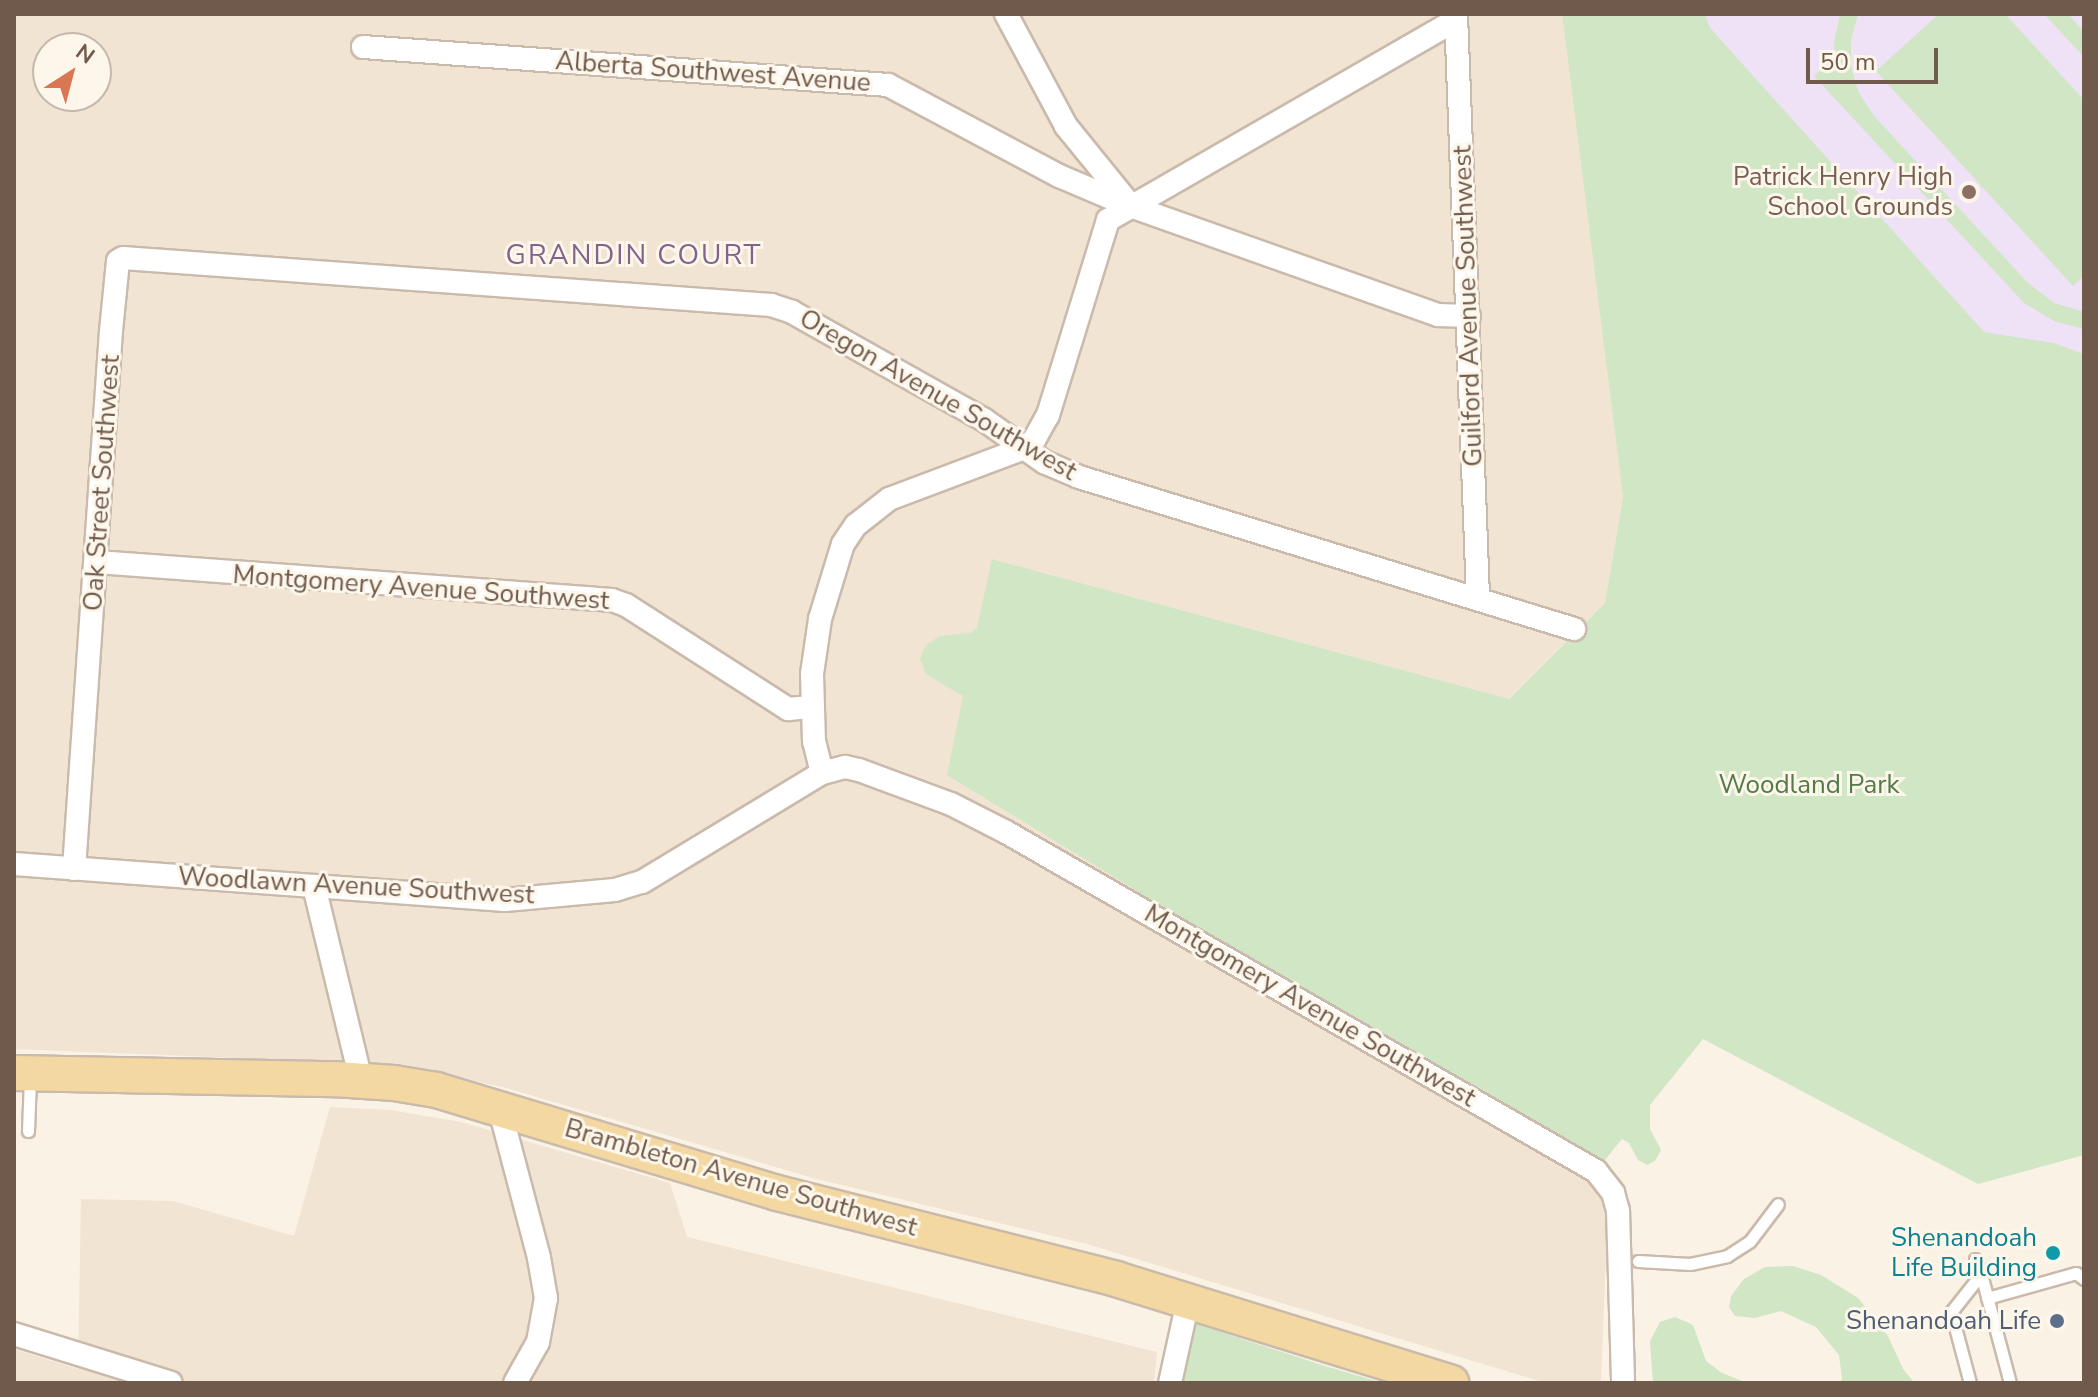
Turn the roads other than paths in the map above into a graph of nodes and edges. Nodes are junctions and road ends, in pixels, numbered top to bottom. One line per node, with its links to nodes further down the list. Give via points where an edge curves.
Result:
1 (1006, 14): 4 (street, via 1066,126)
2 (1456, 17): 4 (street); 6 (street, Guilford Avenue Southwest)
3 (363, 47): 4 (street, Alberta Southwest Avenue, via 888,85 1059,176)
4 (1130, 206): 6 (street, Alberta Southwest Avenue, via 1438,315); 7 (street, via 1103,227 1043,429)
5 (281, 269): 7 (street, Oregon Avenue Southwest, via 771,305 983,419); 8 (street, Oak Street Southwest, via 118,261)
6 (1469, 316): 9 (street, Guilford Avenue Southwest)
7 (1022, 449): 9 (street, Oregon Avenue Southwest, via 1104,485); 11 (street, via 901,494 856,525 834,565 820,619)
8 (97, 562): 11 (street, Montgomery Avenue Southwest, via 612,600 788,709); 14 (street, Oak Street Southwest)
9 (1478, 598): 10 (street, Oregon Avenue Southwest)
10 (1574, 629)
11 (811, 707): 12 (street)
12 (822, 773): 15 (street, Woodlawn Avenue Southwest, via 642,882 615,890 505,900); 32 (street, Montgomery Avenue Southwest, via 845,767 859,770 980,818 1596,1171 1613,1193 1618,1211)
13 (14, 864): 14 (street, Woodlawn Avenue Southwest)
14 (74, 869): 15 (street, Woodlawn Avenue Southwest)
15 (314, 886): 17 (street)
16 (22, 1074): 17 (main road, Brambleton Avenue Southwest); 19 (lane)
17 (361, 1080): 18 (main road, Brambleton Avenue Southwest, via 436,1090)
18 (500, 1110): 26 (main road, Brambleton Avenue Southwest, via 777,1193 1049,1260); 29 (street, via 546,1298 538,1342)
19 (28, 1131)
20 (1778, 1204): 22 (lane, via 1750,1241 1727,1256 1690,1264)
21 (1975, 1259): 23 (lane)
22 (1638, 1261)
23 (1981, 1274): 25 (lane); 33 (lane, via 1951,1312)
24 (2084, 1279): 25 (lane, via 2076,1273)
25 (1987, 1298): 34 (lane)
26 (1188, 1301): 30 (street); 31 (main road, Brambleton Avenue Southwest)
27 (14, 1334): 28 (street)
28 (171, 1383)
29 (515, 1383)
30 (1170, 1383)
31 (1451, 1383)
32 (1623, 1383)
33 (1970, 1383)
34 (2010, 1383)

